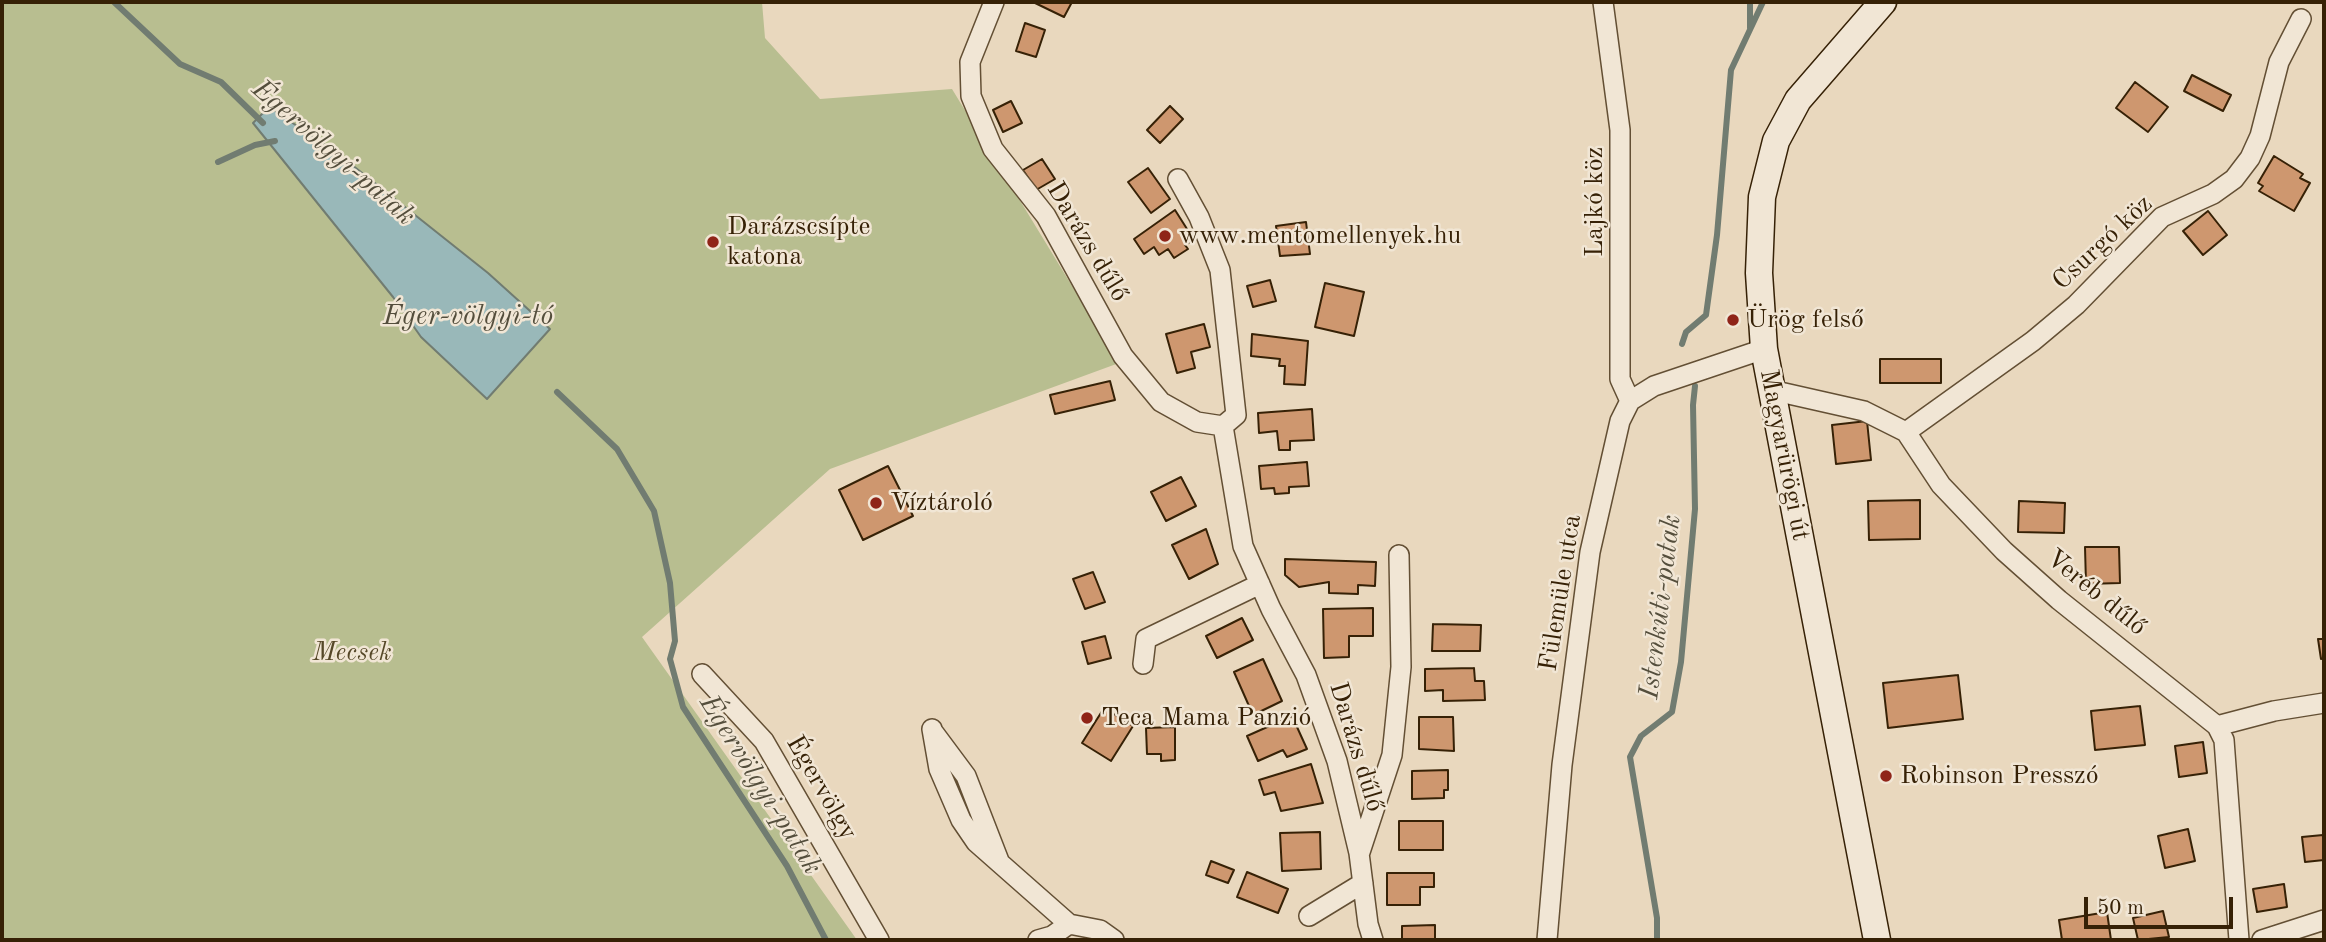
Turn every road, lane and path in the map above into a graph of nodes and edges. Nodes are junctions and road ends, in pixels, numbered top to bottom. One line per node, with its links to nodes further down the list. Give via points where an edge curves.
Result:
1 (994, 2): 9 (street, Darázs dűlő, via 970,62 971,96 993,149 1046,216 1124,356 1161,402 1197,422)
2 (1603, 2): 8 (street, Lajkó köz, via 1620,130 1620,379)
3 (1883, 2): 6 (main road, Magyarürögi út, via 1798,100 1776,141 1762,197 1759,273)
4 (2301, 19): 10 (street, Csurgó köz, via 2279,62 2260,136 2234,179 2162,217 2050,327)
5 (1178, 179): 9 (street, via 1199,216 1220,270 1236,415)
6 (1764, 349): 7 (main road, Magyarürögi út); 8 (street, via 1654,386)
7 (1772, 390): 10 (street, Veréb dűlő, via 1864,411); 28 (main road, Magyarürögi út)
8 (1630, 401): 27 (street, Fülemüle utca, via 1620,421 1590,552 1562,765)
9 (1223, 426): 12 (street, Darázs dűlő, via 1243,546)
10 (1906, 432): 16 (street, Veréb dűlő, via 1941,485 2004,551)
11 (1399, 555): 17 (street, Darázs dűlő, via 1401,667 1392,755)
12 (1260, 584): 13 (street, via 1146,639); 17 (street, Darázs dűlő, via 1306,675 1337,761)
13 (1143, 664)
14 (702, 674): 23 (street, Égervölgy, via 764,741)
15 (2324, 703): 16 (street)
16 (2217, 726): 29 (street, via 2224,740)
17 (1359, 853): 19 (street, Darázs dűlő)
18 (1001, 865): 18 (street, via 967,776 932,729 939,769 961,820); 22 (street)
19 (1363, 883): 20 (street); 26 (street, Darázs dűlő)
20 (1309, 916)
21 (2324, 920): 30 (street)
22 (1069, 924): 24 (street); 25 (street, via 1100,930)
23 (879, 940)
24 (1038, 940)
25 (1114, 940)
26 (1373, 940)
27 (1547, 940)
28 (1877, 940)
29 (2239, 940)
30 (2262, 940)

